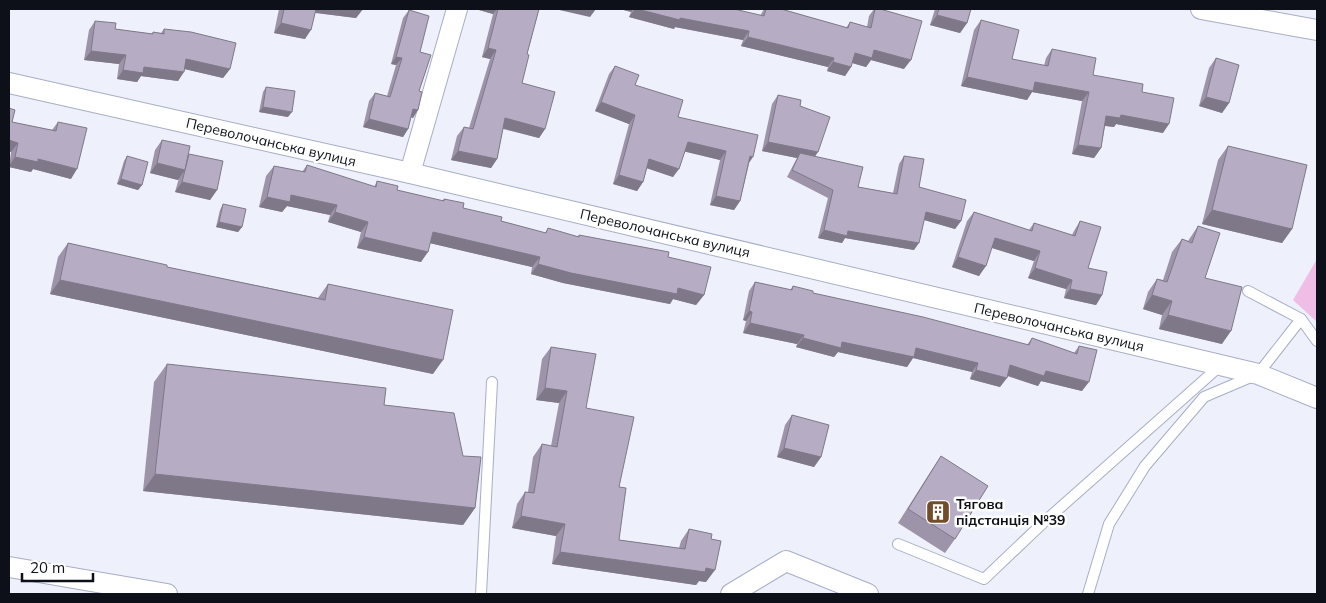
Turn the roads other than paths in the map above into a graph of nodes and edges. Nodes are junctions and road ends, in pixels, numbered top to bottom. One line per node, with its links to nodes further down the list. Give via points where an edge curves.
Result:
1 (457, 9): 5 (street)
2 (1201, 9): 3 (street)
3 (1317, 30)
4 (9, 83): 5 (street, Переволочанська вулиця)
5 (410, 173): 9 (street, Переволочанська вулиця)
6 (1248, 291): 7 (lane)
7 (1301, 319): 8 (lane); 10 (lane)
8 (1317, 341)
9 (1221, 365): 10 (street, Переволочанська вулиця); 13 (lane, via 984,579)
10 (1258, 374): 12 (street, Переволочанська вулиця); 19 (lane, via 1204,397 1145,466 1109,524)
11 (492, 382): 16 (lane)
12 (1317, 398)
13 (898, 544)
14 (9, 567): 15 (street)
15 (167, 594)
16 (481, 594)
17 (731, 594): 18 (street, via 786,561)
18 (868, 594)
19 (1088, 594)

